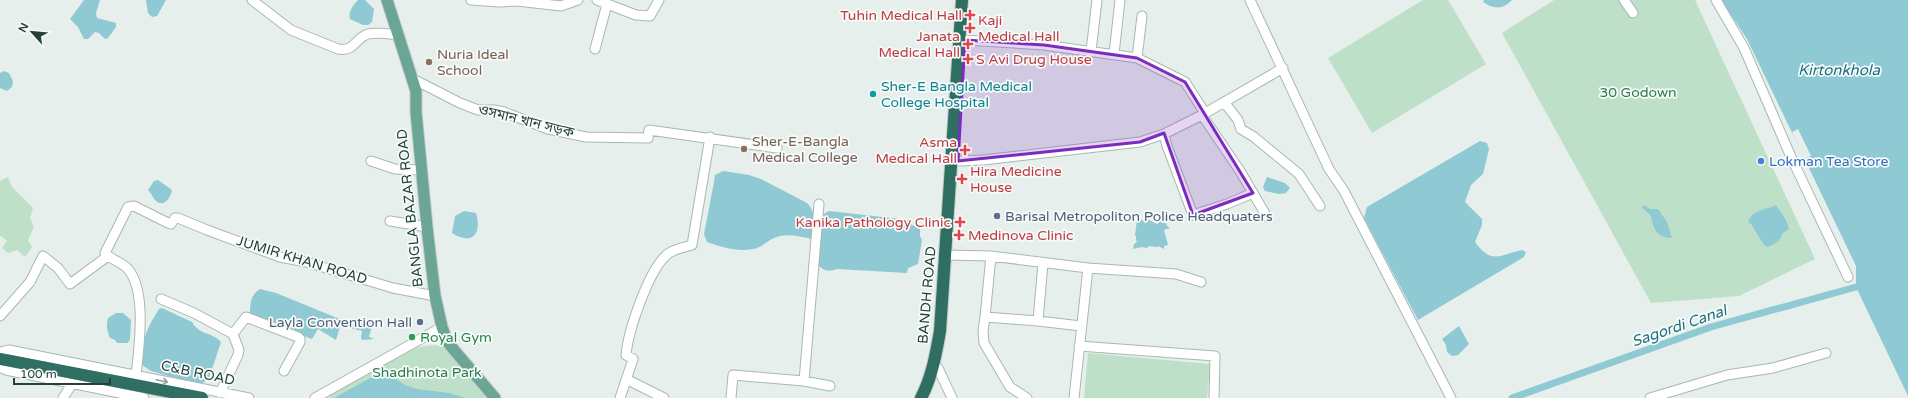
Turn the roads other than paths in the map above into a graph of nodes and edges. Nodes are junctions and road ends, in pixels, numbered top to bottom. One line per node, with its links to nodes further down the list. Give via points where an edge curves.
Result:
1 (252, 0): 17 (street, via 291,30 338,49 351,48 368,34)
2 (387, 0): 17 (main road, BANGLA BAZAR ROAD)
3 (471, 0): 4 (street, via 517,1 561,6)
4 (578, 0)
5 (597, 0): 14 (street)
6 (659, 0): 14 (street, via 650,16 636,15)
7 (962, 0): 39 (highway, BANDH ROAD)
8 (968, 0): 18 (highway, BANDH ROAD)
9 (1097, 0): 20 (street)
10 (1120, 0): 21 (street)
11 (1250, 0): 23 (street)
12 (1624, 0): 15 (street)
13 (1716, 0): 44 (street, via 1744,48)
14 (607, 4): 19 (street)
15 (1633, 13)
16 (1142, 16): 22 (street)
17 (399, 35): 24 (main road, BANGLA BAZAR ROAD)
18 (965, 40): 20 (street); 31 (highway, BANDH ROAD)
19 (594, 49)
20 (1091, 51): 21 (street)
21 (1114, 54): 22 (street)
22 (1137, 58): 26 (street, via 1185,82)
23 (1283, 68): 25 (street); 82 (street, via 1330,169 1344,191)
24 (413, 79): 28 (street, ওসমান খান সড়ক, via 478,110 504,112 548,129 586,137 648,138 649,130); 32 (main road, BANGLA BAZAR ROAD)
25 (1224, 102): 26 (street); 35 (street, via 1238,120 1241,129 1298,174)
26 (1203, 114): 27 (street); 33 (street)
27 (1164, 134): 31 (street, via 1140,142); 33 (street, via 1193,215)
28 (710, 137): 29 (street); 62 (street, via 692,245 669,253 657,268 646,289 628,336 626,355 633,359)
29 (777, 148)
30 (370, 161): 32 (street, via 395,169)
31 (958, 161): 39 (highway, BANDH ROAD)
32 (421, 170): 38 (main road, BANGLA BAZAR ROAD)
33 (1253, 193): 36 (street)
34 (819, 204): 63 (street)
35 (1320, 206)
36 (1267, 217)
37 (390, 221): 38 (street)
38 (427, 227): 46 (main road, BANGLA BAZAR ROAD)
39 (949, 255): 41 (street); 59 (highway, BANDH ROAD, via 946,331); 76 (highway, BANDH ROAD, via 936,354)
40 (108, 256): 46 (street, JUMIR KHAN ROAD, via 105,251 128,207 134,206 171,224 178,218 280,256 393,288); 48 (street, via 70,284 58,268 43,256 30,282); 61 (street, via 127,268 132,274 137,290 141,322)
41 (991, 256): 42 (street); 49 (street)
42 (1043, 263): 43 (street); 50 (street)
43 (1088, 268): 45 (street, via 1176,274); 51 (street)
44 (1848, 277)
45 (1201, 282)
46 (435, 296): 52 (main road, BANGLA BAZAR ROAD)
47 (161, 299): 53 (street)
48 (0, 316)
49 (985, 317): 50 (street); 79 (street, via 984,343 1010,387)
50 (1038, 321): 51 (street)
51 (1081, 326): 54 (street)
52 (442, 327): 71 (street); 72 (main road, BANGLA BAZAR ROAD, via 447,341)
53 (233, 334): 60 (street, via 246,317 298,337 300,342); 66 (street, via 239,350 238,355)
54 (1079, 346): 80 (street); 81 (street, via 1215,356)
55 (0, 352): 61 (street, C&B ROAD, via 9,350)
56 (1826, 353): 83 (street, via 1773,368 1727,375)
57 (0, 360): 69 (highway, C&B ROAD)
58 (0, 367): 64 (street)
59 (938, 368): 77 (highway, BANDH ROAD); 78 (street)
60 (284, 371)
61 (136, 375): 66 (street, C&B ROAD, one-way to 66)
62 (626, 379): 73 (street); 74 (street)
63 (804, 381): 65 (street); 75 (street, via 733,374)
64 (72, 384): 67 (street); 68 (street)
65 (830, 386)
66 (220, 393): 70 (street, C&B ROAD)
67 (63, 398)
68 (144, 398)
69 (202, 398)
70 (248, 398)
71 (315, 398)
72 (495, 398)
73 (620, 398)
74 (664, 398)
75 (731, 398)
76 (921, 398)
77 (928, 398)
78 (952, 398)
79 (1027, 398)
80 (1074, 398)
81 (1214, 398)
82 (1450, 398)
83 (1650, 398)

